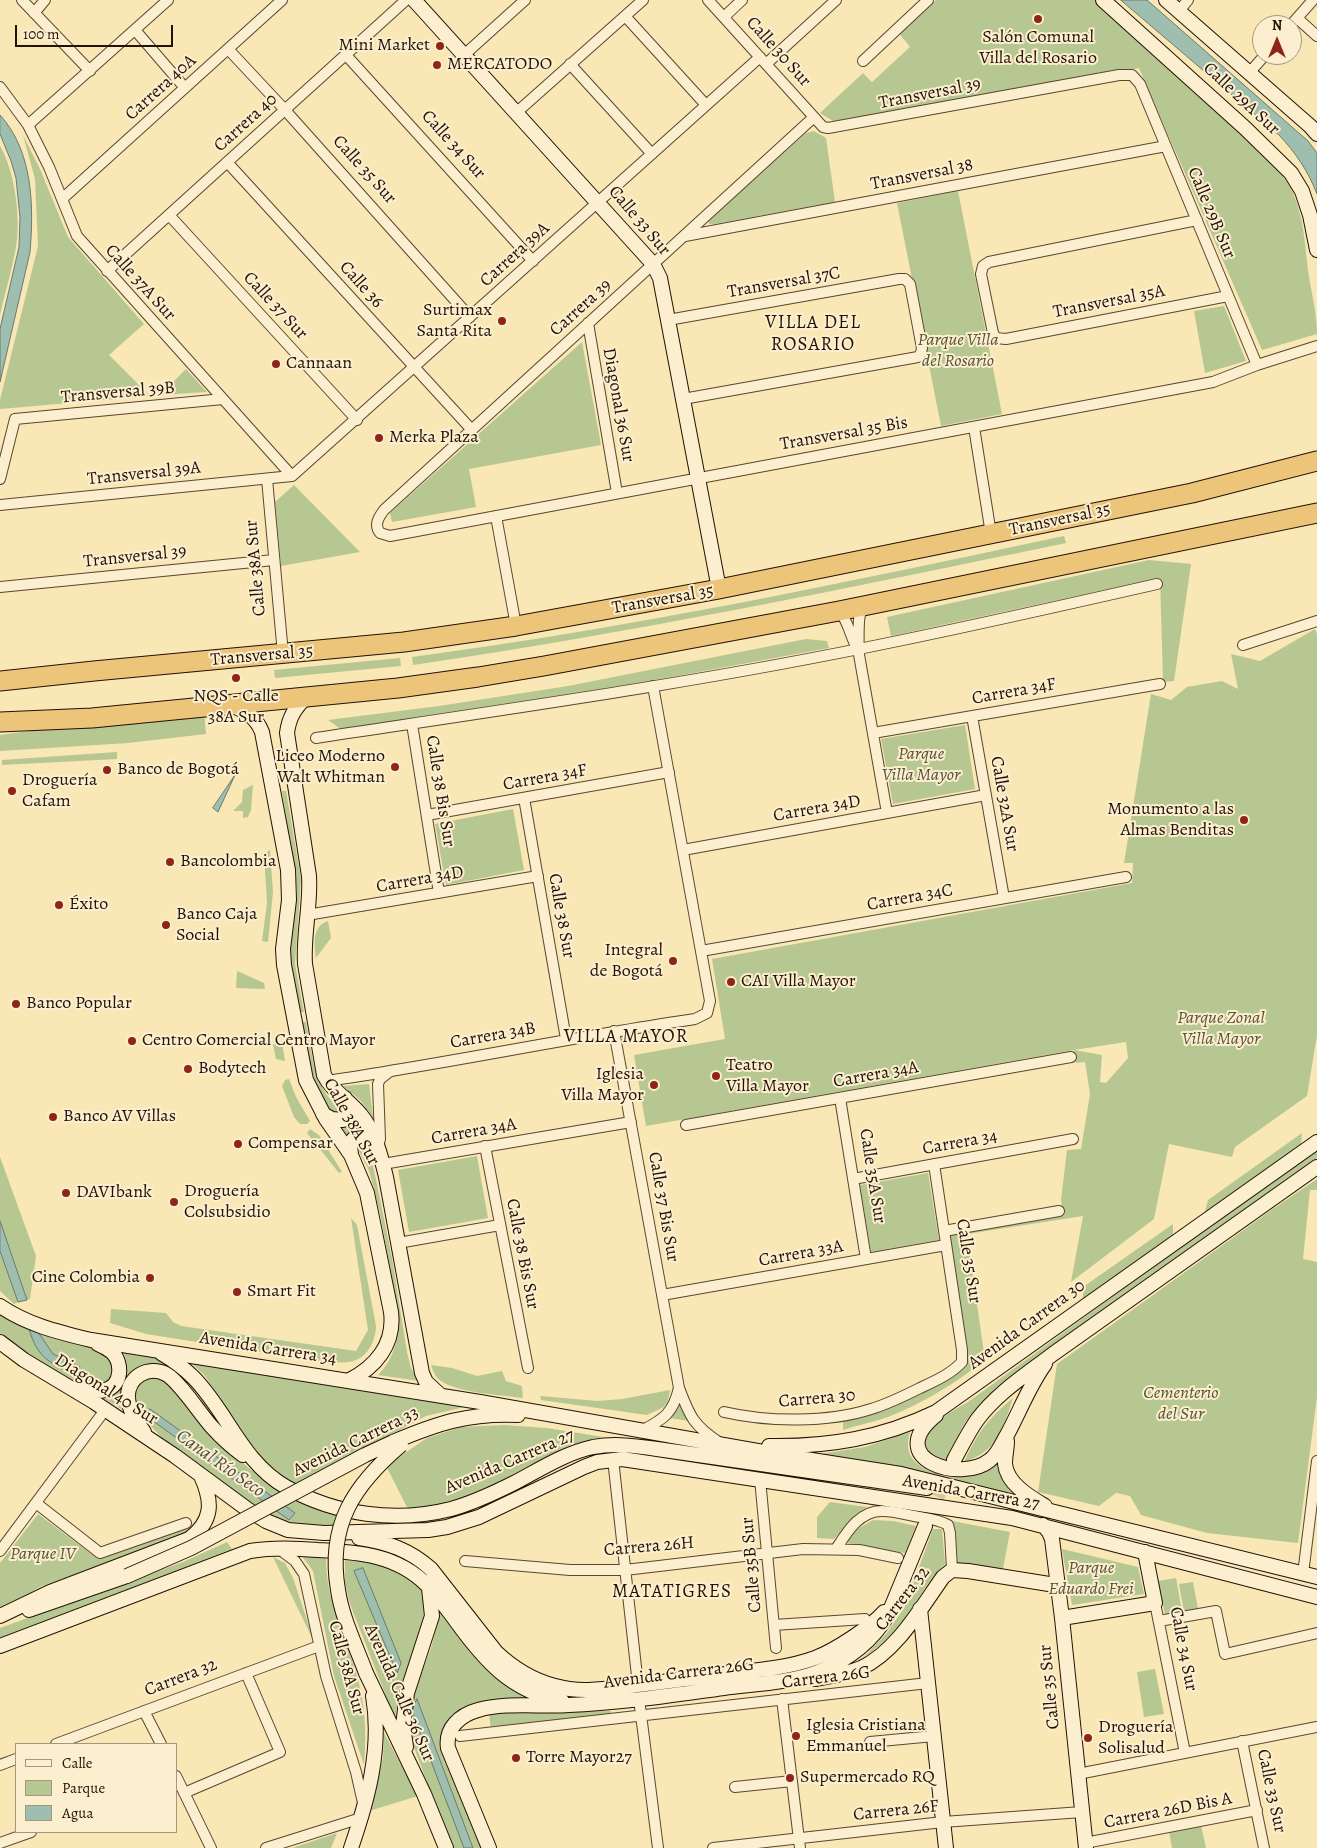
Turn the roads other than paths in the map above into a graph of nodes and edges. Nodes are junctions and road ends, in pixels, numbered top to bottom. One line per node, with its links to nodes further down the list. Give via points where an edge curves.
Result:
1 (22, 0): 18 (street)
2 (45, 0): 18 (street)
3 (168, 0): 23 (street)
4 (282, 0): 25 (street, Carrera 40A)
5 (406, 0): 27 (street, Carrera 40)
6 (414, 0): 26 (main road, Calle 33 Sur)
7 (525, 0): 26 (street)
8 (643, 0): 20 (street)
9 (708, 0): 21 (street, Calle 30 Sur)
10 (742, 0): 21 (street)
11 (836, 0): 28 (street, Carrera 39A)
12 (928, 0): 29 (street)
13 (1104, 0): 52 (main road, Calle 29A Sur, via 1291,173 1302,191)
14 (1166, 0): 17 (main road, Calle 29A Sur)
15 (1188, 0): 17 (street)
16 (1313, 0): 19 (street)
17 (1179, 11): 33 (main road, Calle 29A Sur)
18 (34, 13): 32 (street)
19 (1300, 15)
20 (625, 16): 30 (street); 37 (street)
21 (724, 17): 28 (street, Calle 30 Sur)
22 (1302, 27): 24 (street)
23 (134, 30): 32 (street); 36 (street)
24 (1317, 36)
25 (228, 49): 36 (street, Carrera 40A); 38 (street, Calle 35 Sur)
26 (464, 54): 39 (main road, Calle 33 Sur)
27 (346, 55): 38 (street, Carrera 40); 53 (street, Calle 34 Sur)
28 (763, 60): 37 (street, Carrera 39A); 40 (street, Calle 30 Sur)
29 (863, 61)
30 (570, 64): 39 (street); 45 (street)
31 (1256, 65): 33 (street)
32 (90, 70): 41 (street)
33 (1250, 72): 43 (main road, Calle 29A Sur)
34 (1132, 75): 42 (street, Transversal 39, via 835,128); 44 (street, Calle 29B Sur, via 1140,84)
35 (0, 87): 41 (street, Calle 37A Sur)
36 (184, 88): 47 (street, Carrera 40A)
37 (706, 105): 45 (street, Carrera 39A)
38 (285, 110): 46 (street, Carrera 40); 57 (street, Calle 35 Sur)
39 (517, 112): 48 (main road, Calle 33 Sur)
40 (814, 116): 42 (street, Calle 30 Sur); 51 (street, Carrera 39)
41 (28, 125): 47 (street, Calle 37A Sur)
42 (823, 127)
43 (1317, 134)
44 (1166, 146): 50 (street, Calle 29B Sur); 51 (street, Transversal 38)
45 (652, 154): 48 (street, Carrera 39A)
46 (227, 162): 49 (street, Carrera 40); 62 (street, Calle 36)
47 (62, 200): 55 (street, Calle 37A Sur, via 77,236)
48 (598, 202): 53 (street, Carrera 39A); 54 (main road, Calle 33 Sur)
49 (169, 215): 55 (street, Carrera 40); 65 (street, Calle 37 Sur)
50 (1196, 220): 56 (street, Calle 29B Sur); 56 (street, Transversal 35A, via 989,262 983,266 981,274 990,326 996,338 1006,339)
51 (684, 236): 54 (street, Carrera 39)
52 (1317, 250)
53 (533, 261): 57 (street, Carrera 39A)
54 (653, 264): 58 (main road, Calle 33 Sur, via 660,278); 59 (street, Carrera 39)
55 (107, 271): 63 (street, Calle 37A Sur)
56 (1228, 296): 61 (street, Calle 29B Sur)
57 (470, 317): 62 (street, Carrera 39A)
58 (668, 320): 64 (main road, Calle 33 Sur); 64 (street, Transversal 37C, via 889,280 905,279 910,284 922,348 918,357)
59 (588, 323): 67 (street, Carrera 39); 73 (street, Diagonal 36 Sur)
60 (1317, 346): 61 (street, Transversal 35 Bis)
61 (1257, 365): 66 (street, Transversal 35 Bis, via 1213,382)
62 (415, 368): 65 (street, Carrera 39A); 67 (street, Calle 36)
63 (223, 399): 69 (street, Calle 37A Sur); 71 (street, Transversal 39B, via 15,419)
64 (683, 399): 70 (main road, Calle 33 Sur)
65 (357, 420): 69 (street, Carrera 39A)
66 (974, 427): 70 (street, Transversal 35 Bis); 78 (street)
67 (471, 429): 77 (street, Carrera 39, via 384,510 378,517)
68 (1317, 461): 78 (highway, Transversal 35, via 1192,493)
69 (292, 476): 72 (street, Transversal 39A)
70 (698, 478): 73 (street, Transversal 35 Bis); 82 (main road, Calle 33 Sur)
71 (0, 479)
72 (267, 479): 74 (street, Transversal 39A); 79 (street, Calle 38A Sur)
73 (617, 493): 76 (street, Transversal 35 Bis)
74 (0, 505)
75 (1317, 513): 83 (highway)
76 (496, 516): 77 (street, Transversal 35 Bis, via 390,536 380,533); 86 (street)
77 (377, 527)
78 (991, 534): 82 (highway, Transversal 35)
79 (274, 560): 81 (street, Transversal 39); 89 (street, Calle 38A Sur)
80 (1157, 584): 88 (street)
81 (0, 587)
82 (719, 590): 86 (highway, Transversal 35)
83 (862, 606): 84 (highway); 88 (street)
84 (839, 611): 88 (street); 95 (highway, via 516,671)
85 (1317, 621): 87 (street)
86 (516, 626): 89 (highway, Transversal 35, via 404,642)
87 (1243, 645)
88 (858, 649): 94 (street); 102 (street)
89 (283, 654): 91 (highway, Transversal 35)
90 (0, 670): 91 (highway)
91 (94, 671): 92 (highway, Transversal 35)
92 (0, 681)
93 (1160, 684): 97 (street, Carrera 34F)
94 (653, 686): 100 (street); 104 (street)
95 (306, 697): 96 (highway); 114 (main road, Calle 38A Sur, via 292,713 287,734 309,876)
96 (227, 704): 98 (highway); 123 (main road, Calle 38A Sur, via 248,713 262,732 288,870 284,965 306,1080)
97 (972, 716): 102 (street, Carrera 34F); 105 (street, Calle 32A Sur)
98 (92, 718): 99 (highway); 101 (highway)
99 (0, 722)
100 (412, 724): 103 (street); 108 (street, Calle 38 Bis Sur)
101 (0, 733)
102 (873, 733): 107 (street)
103 (316, 738)
104 (669, 772): 106 (street, Carrera 34F); 109 (street)
105 (986, 795): 107 (street, Carrera 34D); 113 (street, Calle 32A Sur)
106 (524, 798): 108 (street, Carrera 34F); 110 (street, Calle 38 Sur)
107 (887, 813): 109 (street, Carrera 34D)
108 (427, 815): 112 (street, Calle 38 Bis Sur)
109 (683, 850): 115 (street)
110 (538, 876): 112 (street, Carrera 34D); 117 (street, Calle 38 Sur)
111 (1126, 877): 113 (street, Carrera 34C)
112 (439, 893): 114 (street, Carrera 34D)
113 (1004, 898): 115 (street, Carrera 34C)
114 (307, 915): 120 (main road, Calle 38A Sur, via 304,964)
115 (700, 951): 116 (street, Carrera 34B, via 710,1001 707,1013 695,1019)
116 (614, 1031): 117 (street, Carrera 34B); 124 (street, Calle 37 Bis Sur)
117 (566, 1039): 119 (street, Carrera 34B)
118 (1071, 1057): 122 (street, Carrera 34A)
119 (390, 1071): 120 (street, Carrera 34B); 128 (street, Calle 38A Sur, via 378,1084 380,1139)
120 (327, 1081): 121 (main road, Calle 38A Sur)
121 (346, 1098): 123 (main road, via 349,1111 343,1120); 128 (main road, Calle 38A Sur, via 362,1116)
122 (840, 1098): 125 (street, Carrera 34A); 134 (street, Calle 35A Sur)
123 (322, 1114): 130 (main road, Calle 38A Sur)
124 (631, 1122): 129 (street, Carrera 34A); 141 (street, Calle 37 Bis Sur)
125 (686, 1125)
126 (1073, 1140): 132 (street, Carrera 34)
127 (1317, 1142): 153 (main road, Avenida Carrera 30)
128 (376, 1143): 130 (main road, via 363,1134 357,1136 350,1144); 131 (main road, Calle 38A Sur)
129 (485, 1146): 131 (street, Carrera 34A); 136 (street, Calle 38 Bis Sur)
130 (351, 1155): 149 (main road, Calle 38A Sur, via 368,1198 392,1321 389,1339 376,1361)
131 (383, 1164): 138 (main road, Calle 38A Sur)
132 (934, 1164): 134 (street, Carrera 34); 137 (street, Calle 35 Sur)
133 (1317, 1167): 146 (main road)
134 (854, 1179): 140 (street, Calle 35A Sur)
135 (1059, 1211): 137 (street)
136 (500, 1225): 138 (street); 148 (street, Calle 38 Bis Sur)
137 (944, 1231): 139 (street, Calle 35 Sur)
138 (398, 1243): 152 (main road, Calle 38A Sur, via 422,1373 426,1382)
139 (946, 1245): 140 (street, Carrera 33A); 147 (street, Calle 35 Sur)
140 (866, 1259): 141 (street, Carrera 33A)
141 (662, 1295): 151 (street, Calle 37 Bis Sur)
142 (0, 1306): 143 (main road, Diagonal 40 Sur, via 38,1326)
143 (91, 1340): 145 (main road, Avenida Carrera 34); 150 (main road, via 117,1359 120,1371 116,1382 106,1390 98,1391)
144 (0, 1342): 150 (main road, Diagonal 40 Sur)
145 (156, 1350): 149 (main road, Avenida Carrera 34); 166 (main road, Avenida Carrera 27, via 195,1378 246,1452)
146 (1053, 1354): 159 (main road); 164 (main road, via 988,1407)
147 (962, 1362): 155 (street, Carrera 30, via 934,1382 870,1410 806,1419 773,1419)
148 (528, 1368)
149 (348, 1380): 152 (main road, Avenida Carrera 34)
150 (68, 1387): 154 (main road, Diagonal 40 Sur)
151 (679, 1388): 158 (street, via 674,1406 667,1415); 162 (street, Calle 37 Bis Sur, via 694,1422)
152 (440, 1395): 156 (main road, Avenida Carrera 27)
153 (952, 1402): 159 (main road, via 931,1419 919,1435 919,1452 924,1459 958,1469 981,1466 994,1457); 162 (main road, Avenida Carrera 30, via 907,1425 848,1442 796,1446)
154 (105, 1410): 160 (main road, Diagonal 40 Sur); 170 (street)
155 (724, 1412)
156 (574, 1418): 157 (main road, Avenida Carrera 33, via 484,1415 453,1419); 158 (main road, Avenida Carrera 27)
157 (421, 1430): 161 (main road, Avenida Calle 36 Sur)
158 (642, 1430): 162 (main road, Avenida Carrera 27)
159 (1009, 1432): 171 (main road, via 1007,1472 1020,1488)
160 (150, 1439): 166 (main road, via 134,1417 128,1398 136,1377 150,1371 170,1377 227,1442); 167 (main road, Diagonal 40 Sur)
161 (397, 1443): 196 (main road, Avenida Carrera 33, bridge, via 365,1455 191,1548 127,1576); 204 (main road, Avenida Calle 36 Sur, bridge, via 357,1490 342,1516 336,1544 338,1590)
162 (723, 1445): 169 (main road, Avenida Carrera 27, via 901,1474)
163 (613, 1459): 168 (main road, Avenida Carrera 27); 175 (main road, Avenida Carrera 27, via 584,1467 464,1523 428,1530); 183 (street)
164 (954, 1460)
165 (1317, 1461): 185 (street)
166 (264, 1471): 169 (main road, Avenida Carrera 27, via 287,1487 319,1502 354,1512 388,1516 453,1509 570,1455 594,1447 619,1445)
167 (201, 1475): 175 (main road, Diagonal 40 Sur, via 266,1521 288,1530); 193 (main road, via 208,1498 208,1513 199,1532 189,1539 50,1592)
168 (760, 1479): 173 (main road, Avenida Carrera 27); 179 (street, Calle 35B Sur)
169 (1001, 1499): 171 (main road, Avenida Carrera 27)
170 (36, 1503): 172 (street, via 100,1553); 178 (street)
171 (1052, 1511): 185 (main road, Avenida Carrera 27)
172 (186, 1523)
173 (1044, 1525): 180 (main road, Avenida Carrera 27); 188 (main road, Calle 35 Sur, via 1052,1540)
174 (925, 1526): 190 (main road, Avenida Carrera 26G)
175 (324, 1533): 207 (main road, Avenida Carrera 26G, via 388,1544 420,1559 436,1574 496,1652 520,1672 555,1686 587,1690)
176 (278, 1548): 187 (main road, via 371,1555 407,1569); 200 (main road, via 237,1556); 201 (street, Calle 38A Sur, via 295,1561 304,1574)
177 (836, 1548): 179 (street, Carrera 26H); 181 (street, Carrera 26H); 184 (street, via 852,1526 872,1512 882,1510 918,1516 948,1525)
178 (0, 1552)
179 (767, 1552): 183 (street, Carrera 26H); 198 (street, Calle 35B Sur)
180 (1145, 1552): 189 (main road, Avenida Carrera 27); 191 (main road, Calle 34 Sur)
181 (898, 1558)
182 (465, 1561): 183 (street, Carrera 26H, via 570,1570)
183 (625, 1570): 207 (street)
184 (952, 1570): 188 (main road, Carrera 32, via 1049,1584); 192 (main road, Carrera 32, via 943,1577)
185 (1303, 1574): 186 (main road, Avenida Carrera 27)
186 (1317, 1577)
187 (429, 1587): 210 (main road, via 487,1662 503,1676 540,1695); 222 (main road, via 431,1623 406,1703 403,1726)
188 (1058, 1590): 194 (main road, Calle 35 Sur)
189 (1317, 1597)
190 (895, 1599): 205 (main road, Avenida Carrera 26G, via 882,1625 865,1644 815,1673); 207 (main road, Avenida Carrera 26G, via 870,1625 813,1659)
191 (1155, 1603): 194 (main road); 197 (street, Calle 34 Sur)
192 (920, 1609): 205 (main road, Carrera 32, via 884,1653 860,1668 816,1679); 206 (main road)
193 (0, 1616)
194 (1062, 1618): 224 (main road, Calle 35 Sur)
195 (865, 1619): 198 (street)
196 (0, 1620)
197 (1159, 1621): 199 (street, via 1216,1611 1225,1654); 220 (street, Calle 34 Sur)
198 (774, 1625): 202 (street, Calle 35B Sur)
199 (1317, 1633)
200 (0, 1646)
201 (319, 1646): 203 (street, Carrera 32); 231 (street, Calle 38A Sur, via 356,1772)
202 (776, 1648)
203 (246, 1673): 211 (street, Carrera 32); 228 (street, via 280,1752)
204 (368, 1679): 222 (main road, Avenida Calle 36 Sur); 231 (main road, via 376,1735 371,1785)
205 (780, 1680): 208 (main road, Avenida Carrera 26G)
206 (928, 1683): 209 (street, Carrera 26G); 214 (main road)
207 (638, 1685)
208 (638, 1699): 210 (main road, Avenida Carrera 26G); 212 (street)
209 (782, 1699): 212 (street, Carrera 26G); 226 (street)
210 (581, 1705): 215 (main road, Avenida Carrera 26G, via 477,1710 456,1722)
211 (144, 1711): 218 (street, Carrera 32); 219 (street)
212 (641, 1716): 215 (street, Carrera 26G); 242 (street)
213 (1317, 1727): 216 (street)
214 (934, 1736): 217 (street); 232 (main road)
215 (454, 1737): 241 (main road, Avenida Calle 36 Sur, via 450,1753)
216 (1242, 1741): 220 (street); 229 (street, Calle 33 Sur)
217 (870, 1742)
218 (59, 1743)
219 (160, 1743)
220 (1185, 1753): 224 (street)
221 (15, 1759): 223 (street)
222 (408, 1762): 240 (main road, Avenida Calle 36 Sur)
223 (0, 1765)
224 (1078, 1774): 230 (main road, Calle 35 Sur)
225 (178, 1780): 228 (street)
226 (792, 1781): 227 (street); 235 (street)
227 (735, 1787)
228 (184, 1793): 237 (street)
229 (1257, 1810): 236 (street, Carrera 26D Bis A); 245 (street, Calle 33 Sur)
230 (1082, 1812): 232 (street, Carrera 26F); 236 (main road, Calle 35 Sur)
231 (363, 1813): 238 (street); 239 (main road)
232 (943, 1822): 235 (street, Carrera 26F); 244 (main road)
233 (28, 1833): 234 (street)
234 (0, 1843)
235 (799, 1843): 243 (street, Carrera 26F)
236 (1086, 1845)
237 (211, 1848)
238 (266, 1848)
239 (351, 1848)
240 (446, 1848)
241 (489, 1848)
242 (658, 1848)
243 (714, 1848)
244 (946, 1848)
245 (1264, 1848)

